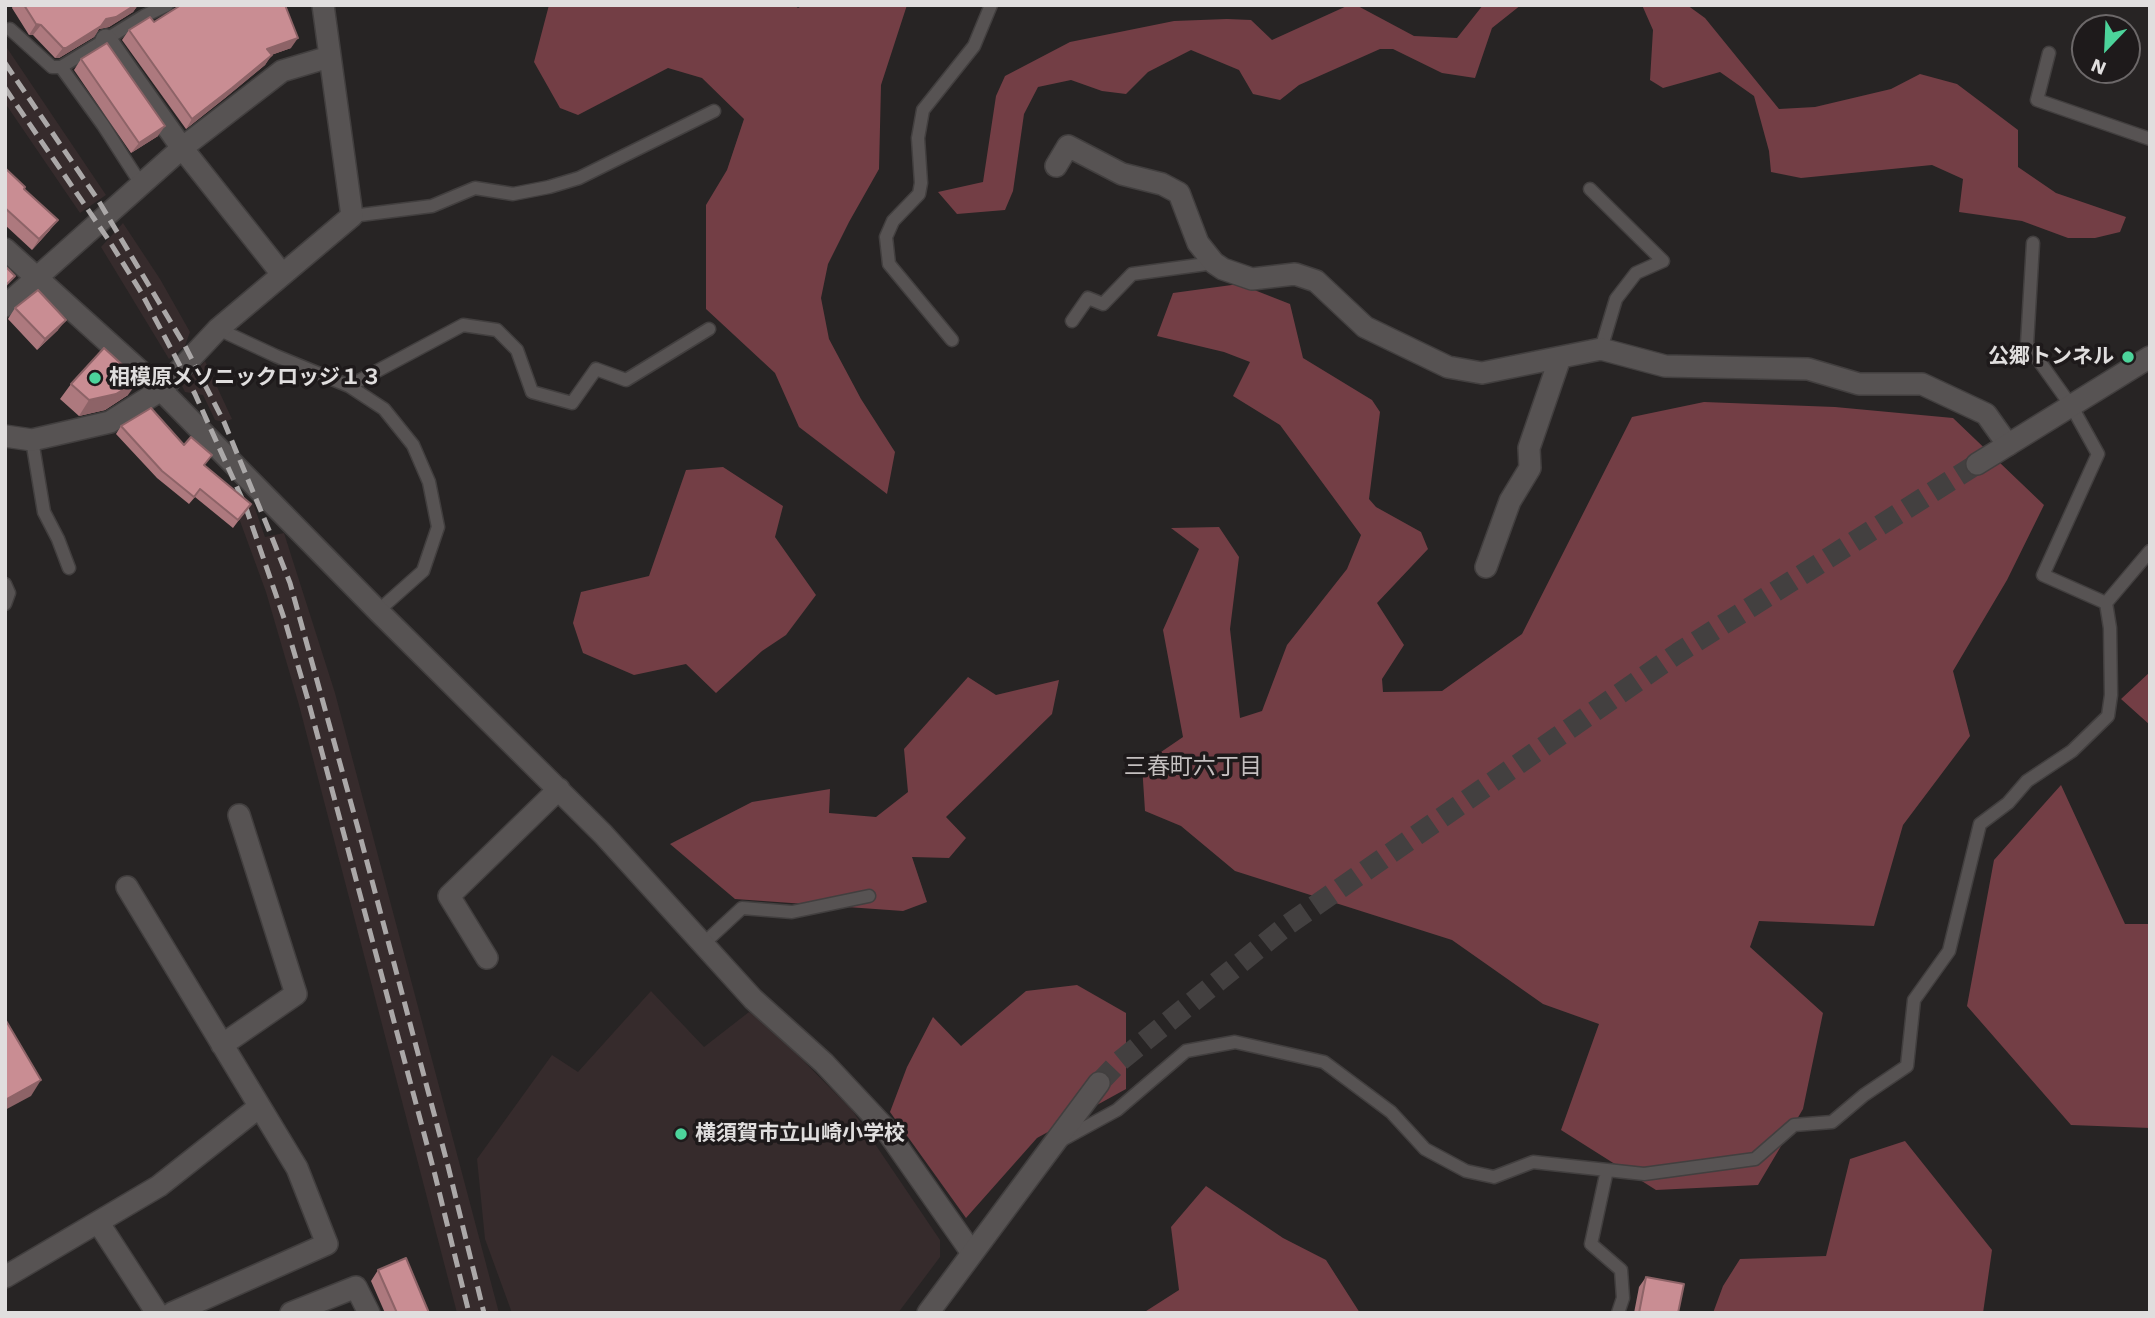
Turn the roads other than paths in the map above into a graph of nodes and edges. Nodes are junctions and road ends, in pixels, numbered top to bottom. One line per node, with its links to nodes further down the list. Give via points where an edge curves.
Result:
1 (167, 5): 5 (lane)
2 (323, 5): 7 (street)
3 (991, 5): 25 (lane, via 974,46 923,110 918,138 919,194 893,221 886,237 889,264)
4 (10, 29): 8 (lane, via 52,67)
5 (106, 40): 8 (lane); 11 (street)
6 (2049, 53): 10 (lane, via 2037,100)
7 (329, 57): 11 (street, via 282,71); 15 (street)
8 (61, 67): 13 (lane)
9 (714, 111): 15 (lane, via 579,178 549,187 513,194 475,188 432,206)
10 (2150, 139)
11 (182, 148): 13 (street); 19 (street)
12 (1056, 166): 18 (street, via 1068,146 1122,174 1179,193 1198,243)
13 (141, 184): 20 (street)
14 (1590, 189): 26 (lane, via 1663,261 1636,273 1616,299)
15 (352, 216): 19 (street)
16 (2033, 243): 31 (lane, via 2027,344)
17 (5, 249): 20 (street)
18 (1214, 263): 22 (lane, via 1132,274 1103,304 1088,298); 28 (street, via 1252,279 1295,274 1316,281 1365,327 1448,367 1482,373)
19 (282, 274): 23 (street)
20 (35, 276): 21 (street); 30 (street)
21 (5, 306)
22 (1072, 321)
23 (218, 329): 29 (lane); 30 (street)
24 (709, 329): 29 (lane, via 626,380 596,369 572,402 532,392 517,349 497,330 463,325)
25 (952, 340)
26 (1601, 349): 28 (street); 34 (street, via 1665,366 1808,369 1859,384 1922,384 1986,414)
27 (2150, 357): 31 (street)
28 (1560, 358): 37 (street, via 1528,448 1530,468 1510,501)
29 (349, 386): 42 (lane, via 384,410 413,445 429,482 438,527 423,571)
30 (161, 390): 33 (street, via 110,422); 42 (street)
31 (2072, 407): 34 (street); 40 (lane, via 2098,454 2043,575)
32 (5, 436): 33 (street)
33 (32, 440): 38 (lane, via 44,512)
34 (2008, 445): 35 (street)
35 (1977, 464)
36 (2150, 551): 40 (lane)
37 (1486, 567)
38 (69, 568)
39 (5, 584): 41 (lane, via 9,593)
40 (2106, 603): 53 (lane, via 2111,668 2108,716 2072,751 2027,781 1980,824 1949,951 1914,1000 1907,1066 1832,1122 1794,1125 1755,1159 1644,1174)
41 (5, 604)
42 (378, 611): 43 (street)
43 (559, 789): 47 (street); 48 (street, via 449,896)
44 (239, 815): 49 (street, via 296,994)
45 (127, 887): 49 (street)
46 (869, 897): 47 (lane, via 792,912 742,908)
47 (702, 945): 55 (street, via 884,1128)
48 (486, 958)
49 (222, 1045): 51 (street)
50 (1099, 1083): 52 (street)
51 (259, 1107): 54 (street, via 159,1186); 58 (street, via 297,1168 327,1244)
52 (1056, 1143): 53 (lane, via 1117,1110 1186,1051 1235,1042 1324,1062 1391,1112 1425,1149 1466,1171 1494,1177 1533,1162); 55 (street)
53 (1607, 1170): 62 (lane, via 1591,1244 1621,1270 1623,1298)
54 (98, 1222): 56 (street); 57 (street)
55 (972, 1252): 61 (street)
56 (5, 1277)
57 (157, 1313)
58 (172, 1313)
59 (291, 1313): 60 (street, via 356,1287)
60 (369, 1313)
61 (928, 1313)
62 (1618, 1313)

